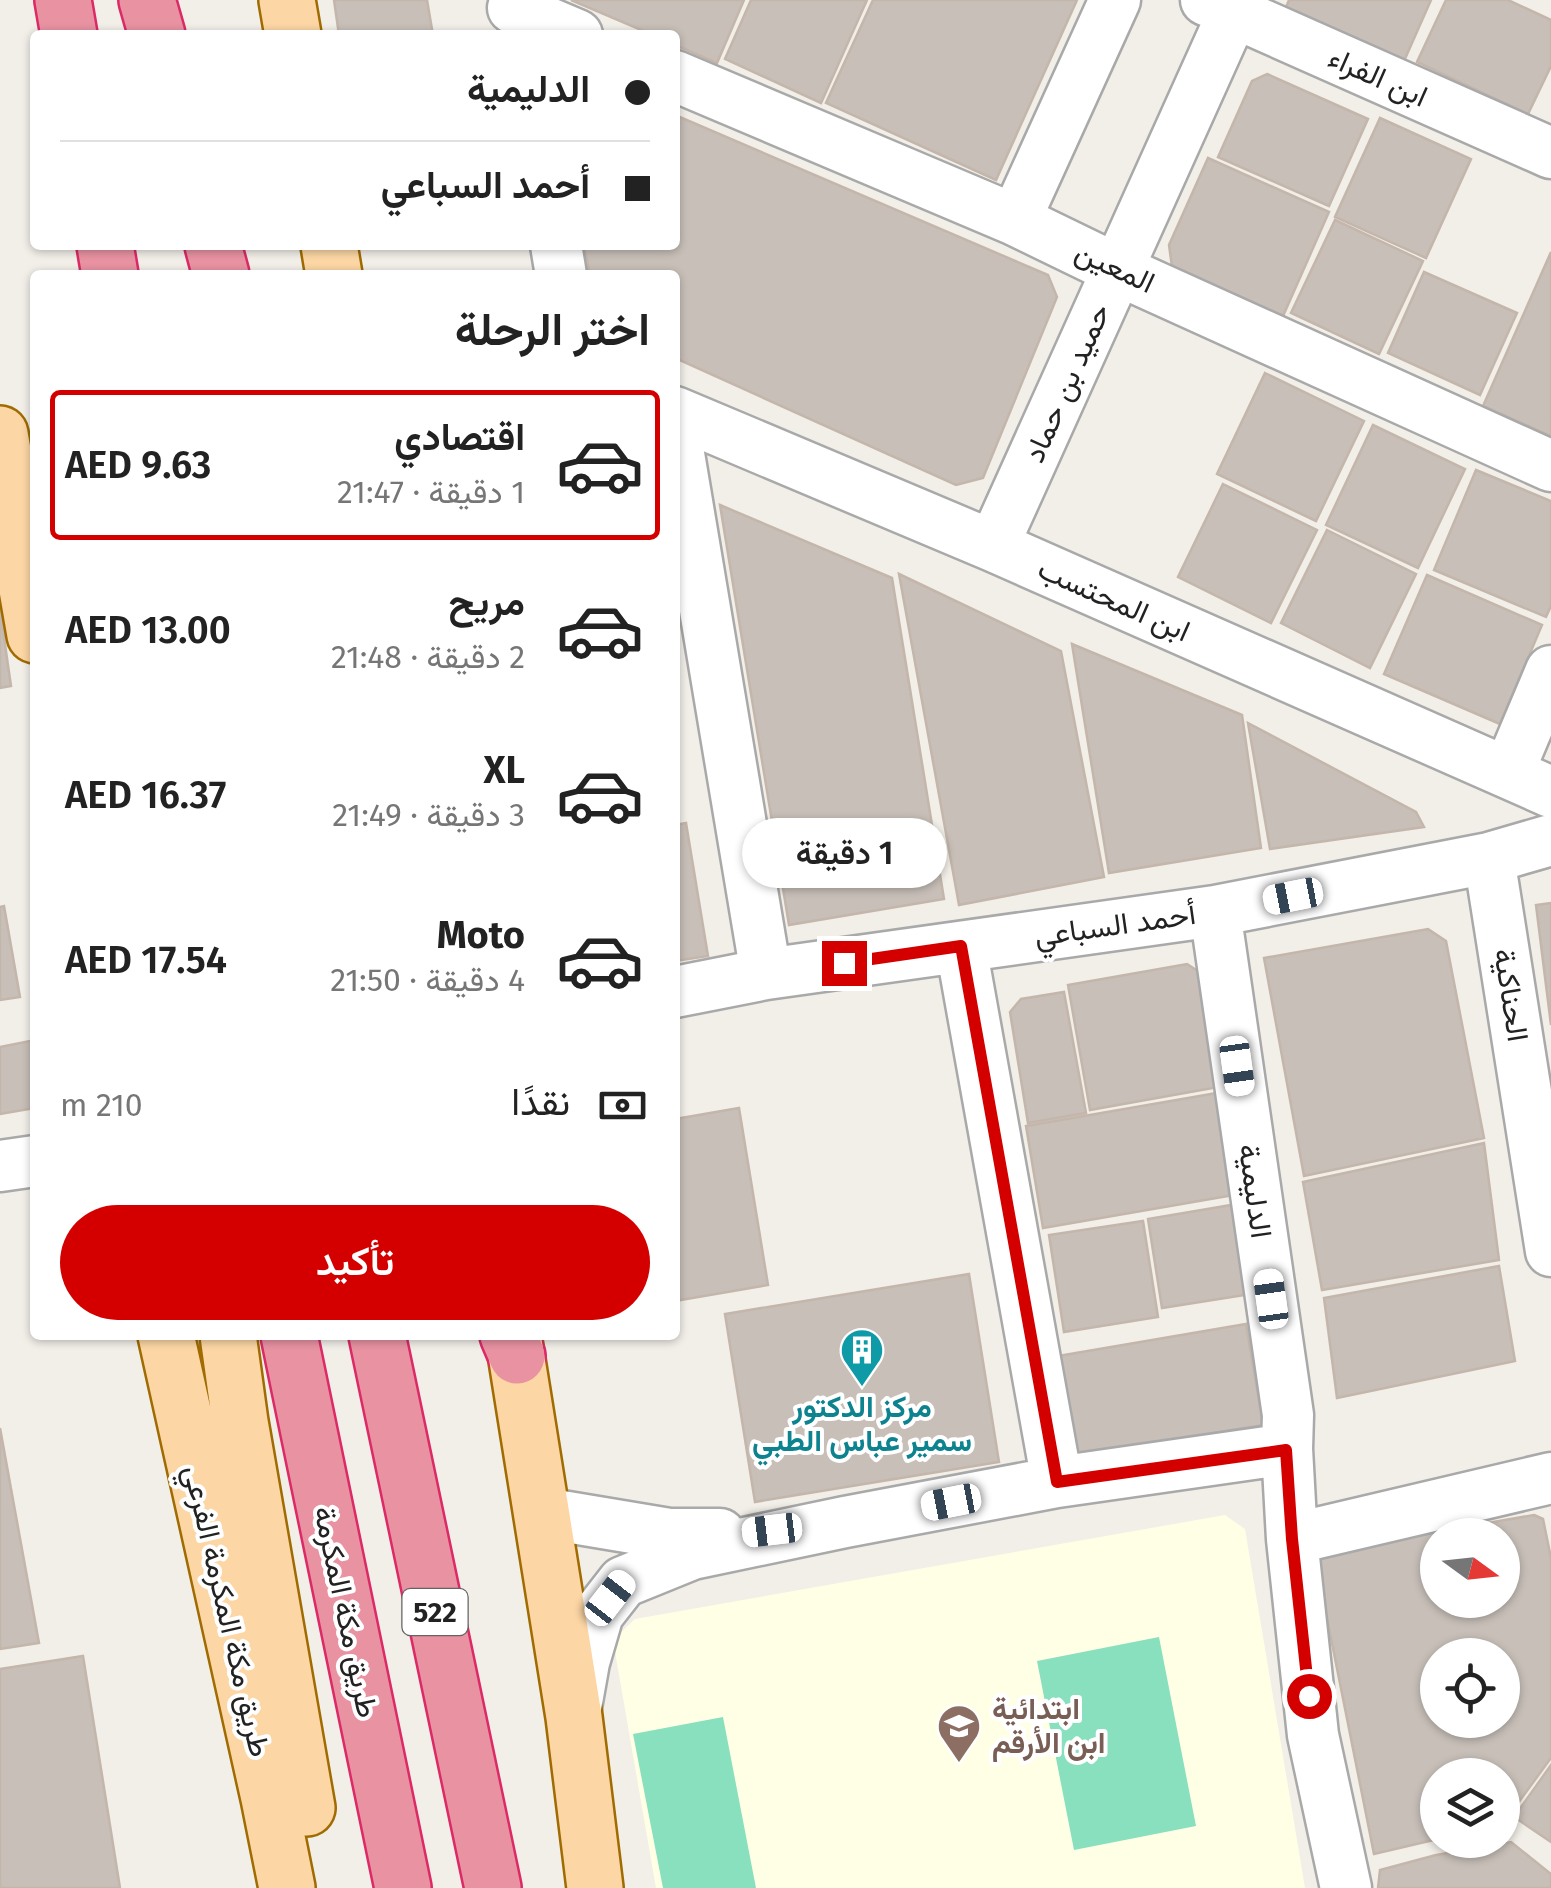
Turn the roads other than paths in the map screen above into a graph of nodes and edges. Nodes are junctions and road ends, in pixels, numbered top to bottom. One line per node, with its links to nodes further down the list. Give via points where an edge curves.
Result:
1 (62, 0): 7 (highway)
2 (147, 0): 8 (highway)
3 (286, 0): 9 (main road)
4 (1116, 0): 13 (street)
5 (1226, 4): 12 (street, ابن الفراء); 14 (street, حميد بن حماد)
6 (514, 14): 10 (street)
7 (68, 30)
8 (154, 30)
9 (291, 30)
10 (562, 30)
11 (680, 78): 13 (street, المعين)
12 (1551, 153)
13 (1015, 220): 14 (street, المعين)
14 (1118, 270): 18 (street, المعين); 19 (street, حميد بن حماد)
15 (680, 414): 19 (street, ابن المحتسب)
16 (0, 434): 20 (main road)
17 (680, 460): 27 (street)
18 (1551, 466)
19 (993, 546): 22 (street, ابن المحتسب)
20 (30, 606)
21 (1551, 671): 22 (street)
22 (1529, 782)
23 (1551, 840): 24 (street, أحمد السباعي)
24 (1489, 858): 25 (street, أحمد السباعي); 31 (street, الحناكية)
25 (1215, 910): 26 (street, أحمد السباعي); 38 (street, الدليمية, via 1288,1415)
26 (961, 946): 27 (street, أحمد السباعي); 40 (street)
27 (766, 974): 28 (street, أحمد السباعي)
28 (680, 991)
29 (30, 1162): 30 (street)
30 (0, 1166)
31 (1550, 1239)
32 (167, 1340): 44 (main road, طريق مكة المكرمة الفرعي)
33 (229, 1340): 37 (main road)
34 (290, 1340): 50 (highway, طريق مكة المكرمة)
35 (378, 1340): 51 (highway, 522)
36 (512, 1342): 41 (main road)
37 (240, 1422): 44 (main road); 49 (main road)
38 (1286, 1450): 40 (street); 43 (street, الدليمية)
39 (1551, 1478): 43 (street)
40 (1057, 1482): 42 (street)
41 (543, 1513): 42 (street, via 669,1534 736,1535); 45 (main road)
42 (844, 1522): 45 (street, via 692,1554 623,1582 598,1614)
43 (1292, 1539): 53 (street, الدليمية, via 1313,1736)
44 (244, 1686): 46 (main road, طريق مكة المكرمة الفرعي)
45 (574, 1717): 52 (main road)
46 (269, 1798): 47 (main road); 48 (main road, طريق مكة المكرمة الفرعي)
47 (273, 1888)
48 (286, 1888)
49 (320, 1888)
50 (403, 1888)
51 (493, 1888)
52 (596, 1888)
53 (1346, 1888)

